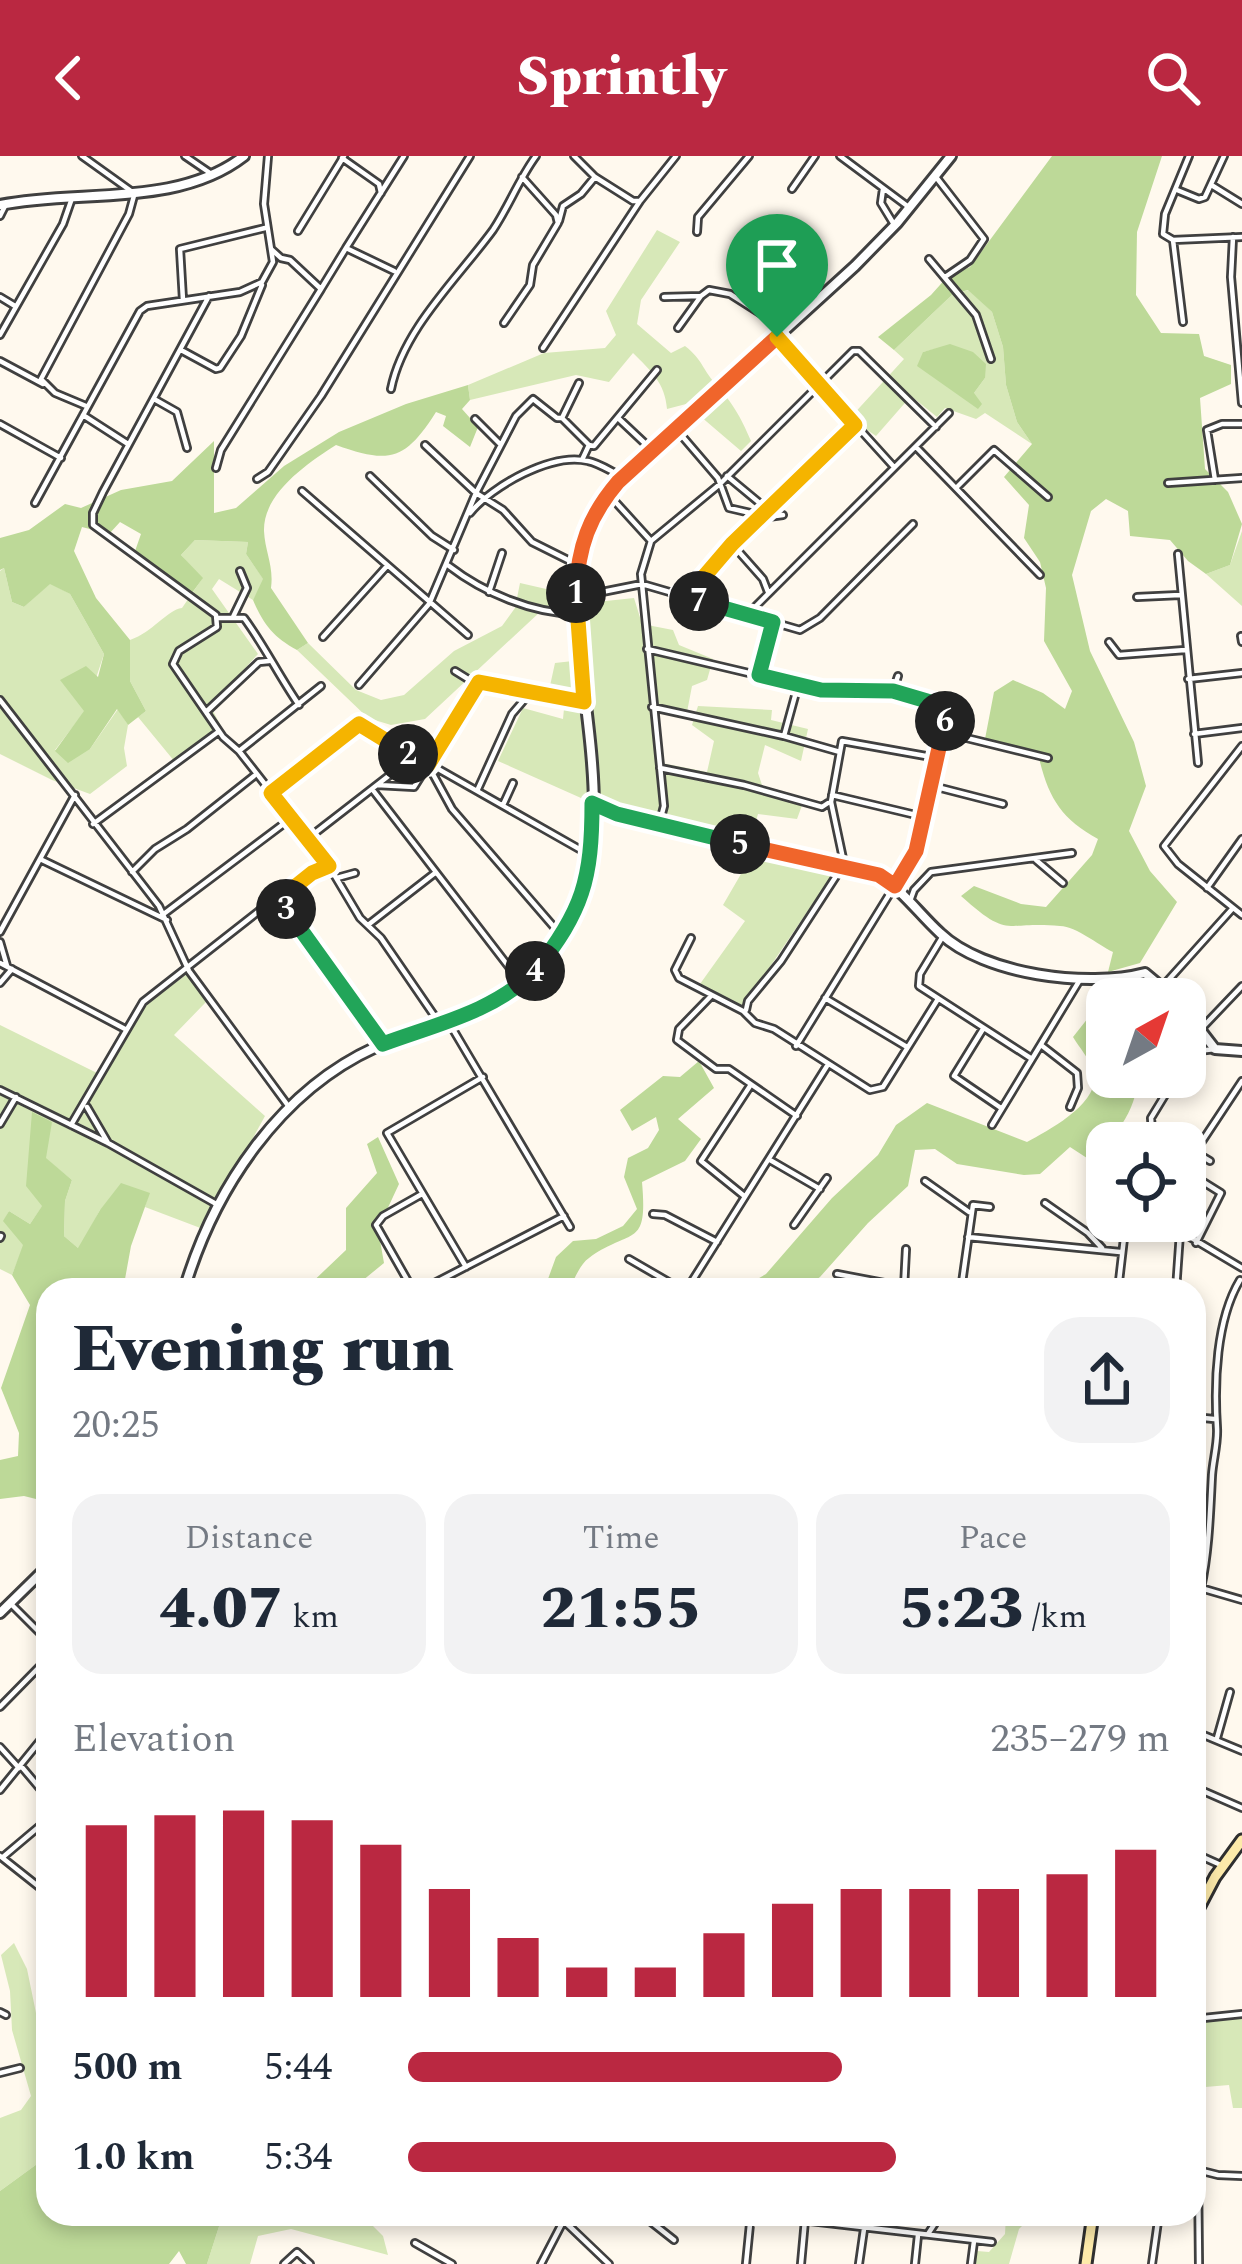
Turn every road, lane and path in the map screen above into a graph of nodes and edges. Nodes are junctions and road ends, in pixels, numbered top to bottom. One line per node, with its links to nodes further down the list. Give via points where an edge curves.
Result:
1 (82, 156): 25 (street)
2 (185, 156): 17 (street)
3 (244, 156): 17 (street)
4 (268, 156): 35 (street)
5 (404, 156): 26 (street)
6 (470, 156): 44 (street)
7 (536, 156): 18 (street)
8 (574, 156): 19 (street)
9 (676, 156): 28 (street)
10 (748, 156): 37 (street, via 698,217)
11 (815, 156): 22 (street)
12 (841, 156): 23 (street)
13 (951, 156): 20 (street)
14 (1189, 156): 24 (street)
15 (1224, 156): 21 (street)
16 (343, 157): 26 (street); 36 (street)
17 (212, 175): 25 (street)
18 (522, 177): 33 (street); 67 (street, via 419,328)
19 (595, 177): 28 (street); 33 (street, via 560,210)
20 (936, 177): 31 (street); 45 (street, via 984,239)
21 (1213, 186): 24 (street, via 1199,199); 29 (street)
22 (792, 189)
23 (883, 189): 31 (street); 34 (street, via 881,203)
24 (1177, 190): 40 (street, via 1163,234)
25 (134, 192): 27 (street); 65 (street)
26 (381, 193): 41 (street)
27 (73, 195): 30 (street); 53 (street)
28 (640, 201): 59 (street)
29 (1242, 204)
30 (3, 205): 32 (street)
31 (910, 208): 34 (street)
32 (0, 216)
33 (558, 222): 54 (street)
34 (895, 226): 57 (street)
35 (265, 229): 42 (street); 52 (street, via 180,249)
36 (298, 230)
37 (697, 232)
38 (1242, 237): 39 (street)
39 (1233, 238): 40 (street); 69 (street)
40 (1173, 240): 55 (street)
41 (346, 248): 44 (street); 47 (street)
42 (271, 249): 46 (street); 47 (street)
43 (928, 259): 45 (street)
44 (395, 273): 96 (street, via 321,396)
45 (945, 277): 61 (street, via 976,315)
46 (262, 282): 48 (street); 60 (street, via 220,368)
47 (321, 289): 91 (street)
48 (209, 296): 52 (street); 60 (street)
49 (664, 296): 50 (street)
50 (701, 296): 56 (street); 57 (street, via 729,293)
51 (0, 297): 53 (street)
52 (184, 300): 70 (street, via 140,311)
53 (15, 306): 58 (street)
54 (505, 322)
55 (1183, 322)
56 (678, 328)
57 (781, 333): 66 (street); 80 (street)
58 (0, 335)
59 (543, 348)
60 (181, 350): 68 (street)
61 (991, 359)
62 (0, 361): 65 (street)
63 (657, 370): 74 (street)
64 (579, 383): 73 (street)
65 (43, 384): 70 (street)
66 (818, 385): 78 (street); 79 (street, via 855,350); 93 (street)
67 (391, 389)
68 (154, 399): 83 (street); 86 (street, via 177,412)
69 (1242, 403)
70 (86, 406): 72 (street)
71 (949, 413): 79 (street)
72 (83, 415): 83 (street); 88 (street)
73 (562, 418): 81 (street, via 532,399); 82 (street)
74 (618, 418): 82 (street); 87 (street)
75 (475, 419): 81 (street)
76 (0, 424): 88 (street)
77 (1242, 424): 97 (street, via 1207,430)
78 (855, 425): 90 (street); 106 (street)
79 (936, 427): 85 (street)
80 (676, 429): 87 (street); 99 (street)
81 (501, 445): 102 (street)
82 (589, 445): 89 (street)
83 (130, 446): 132 (street, via 93,525)
84 (425, 446): 102 (street)
85 (916, 447): 90 (street); 100 (street)
86 (187, 448)
87 (652, 450): 94 (street)
88 (61, 458): 105 (street)
89 (582, 460): 94 (street); 102 (street, via 536,467)
90 (895, 467): 122 (street)
91 (216, 468)
92 (370, 476): 112 (street)
93 (727, 476): 99 (street); 106 (street)
94 (622, 477): 103 (street)
95 (1242, 478): 97 (street)
96 (256, 479)
97 (1215, 480): 98 (street)
98 (1168, 483)
99 (720, 484): 108 (street, via 729,508); 110 (street)
100 (958, 486): 104 (street, via 994,450); 119 (street)
101 (302, 491): 115 (street)
102 (480, 495): 112 (street); 117 (street, via 532,542)
103 (604, 497): 110 (street); 117 (street)
104 (1048, 497)
105 (35, 503)
106 (768, 510): 108 (street)
107 (783, 515): 108 (street)
108 (762, 516): 111 (street)
109 (914, 524): 133 (street, via 820,618 800,630)
110 (651, 541): 120 (street)
111 (732, 544): 122 (street); 125 (street)
112 (454, 550): 116 (street)
113 (502, 553): 121 (street)
114 (1178, 554): 126 (street)
115 (388, 566): 128 (street); 136 (street)
116 (448, 566): 121 (street); 128 (street)
117 (578, 566): 123 (street)
118 (240, 571): 131 (street, via 247,589)
119 (1040, 575)
120 (642, 584): 124 (street); 125 (street); 138 (street)
121 (489, 592): 130 (street)
122 (768, 592): 129 (street)
123 (576, 593): 124 (street); 130 (street)
124 (592, 594): 134 (street)
125 (680, 595): 133 (street)
126 (1181, 595): 127 (street); 139 (street)
127 (1138, 597)
128 (429, 604): 135 (street); 147 (street)
129 (750, 611)
130 (576, 614): 134 (street)
131 (233, 617): 132 (street); 140 (street, via 257,632)
132 (218, 618): 156 (street, via 173,662)
133 (773, 622): 143 (street)
134 (577, 626): 153 (street)
135 (467, 634)
136 (323, 638)
137 (1108, 642): 139 (street, via 1119,655)
138 (647, 649): 143 (street); 155 (street)
139 (1186, 651): 145 (street)
140 (271, 661): 154 (street); 156 (street, via 259,662)
141 (455, 671): 146 (street)
142 (1242, 673): 145 (street)
143 (759, 675): 148 (street)
144 (898, 676): 150 (street)
145 (1188, 679): 160 (street)
146 (476, 684): 151 (street); 169 (street)
147 (359, 685)
148 (798, 685): 150 (street); 161 (street)
149 (321, 686): 154 (street)
150 (893, 691): 159 (street, via 944,706)
151 (530, 693): 153 (street); 175 (street)
152 (0, 700): 177 (street)
153 (584, 702): 179 (street)
154 (299, 705): 163 (street)
155 (652, 707): 161 (street); 170 (street)
156 (206, 712): 158 (street)
157 (1242, 728): 160 (street)
158 (219, 733): 163 (street); 185 (street)
159 (942, 733): 166 (street); 167 (street)
160 (1194, 734): 168 (street)
161 (784, 736): 164 (street)
162 (1242, 746): 200 (street, via 1164,846)
163 (239, 751): 171 (street)
164 (840, 752): 166 (street, via 845,740); 178 (street)
165 (413, 757): 169 (street); 174 (street); 176 (street, via 359,724)
166 (937, 758): 173 (street)
167 (1048, 758)
168 (1198, 764)
169 (428, 765): 174 (street, via 414,788); 175 (street); 210 (street, via 452,809)
170 (659, 768): 178 (street, via 822,807); 184 (street)
171 (255, 776): 176 (street); 194 (street)
172 (513, 783): 181 (street)
173 (929, 785): 180 (street); 182 (street)
174 (374, 787): 186 (street); 196 (street)
175 (477, 791): 181 (street)
176 (271, 793): 183 (street)
177 (75, 795): 185 (street); 190 (street)
178 (831, 799): 182 (street); 193 (street)
179 (592, 803): 184 (street); 189 (street)
180 (1003, 804)
181 (502, 806): 189 (street)
182 (922, 817): 199 (street, via 916,851)
183 (290, 819): 186 (street); 207 (street)
184 (659, 824): 193 (street)
185 (96, 825): 194 (street)
186 (306, 840): 192 (street)
187 (1241, 841): 200 (street)
188 (1072, 853): 191 (street)
189 (593, 856): 210 (street)
190 (40, 860): 206 (street); 207 (street)
191 (1036, 860): 198 (street); 202 (street, via 931,872)
192 (329, 866): 197 (street); 201 (street)
193 (843, 868): 199 (street); 225 (street, via 748,1001)
194 (132, 872): 207 (street)
195 (355, 873): 197 (street)
196 (435, 873): 208 (street); 220 (street)
197 (338, 878): 208 (street)
198 (1063, 883)
199 (895, 886): 202 (street); 223 (street)
200 (1207, 888): 203 (street)
201 (277, 901): 215 (street); 231 (street)
202 (910, 901): 211 (street)
203 (1233, 908): 205 (street); 218 (street)
204 (0, 912): 206 (street)
205 (1242, 915)
206 (8, 917): 209 (street)
207 (166, 917): 215 (street)
208 (367, 926): 226 (street)
209 (0, 932)
210 (561, 934): 220 (street)
211 (943, 936): 216 (street, via 984,959); 224 (street, via 918,982)
212 (691, 938): 222 (street, via 676,974)
213 (0, 943): 214 (street)
214 (6, 966): 219 (street); 228 (street)
215 (188, 968): 228 (street, via 142,1002); 247 (street)
216 (1081, 978): 217 (street); 232 (street)
217 (1086, 978)
218 (1170, 978)
219 (0, 983)
220 (522, 984): 226 (street)
221 (1241, 988): 227 (street)
222 (710, 996): 225 (street); 242 (street, via 675,1038)
223 (825, 998): 233 (street); 234 (street)
224 (938, 999): 229 (street); 234 (street)
225 (747, 1014): 233 (street)
226 (444, 1022): 231 (street); 240 (street)
227 (1206, 1024)
228 (125, 1029): 245 (street)
229 (983, 1029): 238 (street); 248 (street, via 954,1076)
230 (1206, 1036): 235 (street)
231 (383, 1044): 247 (street)
232 (1041, 1045): 238 (street); 246 (street, via 1077,1073)
233 (796, 1046): 239 (street)
234 (907, 1047): 239 (street, via 879,1091)
235 (1215, 1049): 236 (street); 237 (street)
236 (1206, 1050)
237 (1242, 1051)
238 (1032, 1059): 248 (street)
239 (827, 1066): 249 (street)
240 (483, 1077): 263 (street, via 388,1131); 273 (street)
241 (1242, 1081): 254 (street)
242 (750, 1086): 249 (street); 266 (street, via 701,1161)
243 (0, 1090): 244 (street)
244 (16, 1097): 250 (street); 251 (street)
245 (85, 1105): 251 (street); 253 (street)
246 (1070, 1106)
247 (289, 1107): 269 (street, via 262,1135)
248 (1001, 1108): 252 (street)
249 (798, 1116): 258 (street)
250 (0, 1124)
251 (71, 1125): 255 (street)
252 (992, 1125)
253 (102, 1130): 255 (street); 256 (street)
254 (1206, 1135)
255 (98, 1138): 256 (street)
256 (108, 1143): 269 (street)
257 (1206, 1159): 259 (street)
258 (770, 1160): 264 (street); 266 (street)
259 (1210, 1161)
260 (827, 1178): 264 (street)
261 (925, 1181): 272 (street)
262 (1206, 1183): 274 (street, via 1221,1193)
263 (417, 1185): 265 (street); 267 (street)
264 (820, 1189): 275 (street)
265 (422, 1194): 267 (street); 286 (street)
266 (745, 1196): 278 (street)
267 (412, 1198): 290 (street, via 376,1225)
268 (1046, 1203): 282 (street)
269 (220, 1206): 289 (street)
270 (990, 1207): 272 (street, via 974,1203)
271 (653, 1214): 278 (street)
272 (971, 1214): 277 (street)
273 (564, 1216): 276 (street); 286 (street)
274 (1206, 1223)
275 (794, 1225)
276 (570, 1228)
277 (968, 1237): 282 (street); 296 (street)
278 (717, 1242): 293 (street)
279 (1122, 1242): 284 (street)
280 (1179, 1242): 298 (street)
281 (1196, 1243): 287 (street)
282 (1102, 1248): 284 (street)
283 (906, 1250): 295 (street)
284 (1120, 1252): 297 (street)
285 (628, 1259): 292 (street)
286 (466, 1267): 291 (street)
287 (1242, 1268)
288 (837, 1274): 294 (street)
289 (189, 1278)
290 (414, 1278)
291 (444, 1278)
292 (663, 1278)
293 (691, 1278)
294 (871, 1278)
295 (905, 1278)
296 (963, 1278)
297 (1119, 1278)
298 (1177, 1278)
299 (1240, 1280): 301 (street, via 1223,1331)
300 (1206, 1418): 301 (street)
301 (1214, 1419): 302 (street)
302 (1206, 1540)
303 (36, 1578): 306 (street)
304 (1206, 1589): 305 (street)
305 (1242, 1600)
306 (10, 1604): 307 (street); 308 (street)
307 (0, 1613)
308 (36, 1629)
309 (36, 1670): 311 (street)
310 (1230, 1692): 313 (street)
311 (0, 1707)
312 (1206, 1736): 313 (street)
313 (1216, 1740): 316 (street)
314 (36, 1747): 317 (street)
315 (0, 1748): 317 (street)
316 (1242, 1751)
317 (20, 1769): 318 (street); 319 (street)
318 (36, 1786)
319 (0, 1790)
320 (1206, 1792): 321 (street)
321 (1242, 1808)
322 (36, 1829): 324 (street)
323 (1239, 1848): 326 (main road)
324 (2, 1858): 327 (street)
325 (1206, 1859): 326 (street)
326 (1222, 1866): 328 (main road)
327 (36, 1885)
328 (1206, 1895)
329 (1242, 2014): 330 (street)
330 (1206, 2018)
331 (20, 2068): 332 (street)
332 (0, 2072)
333 (1206, 2171): 334 (street)
334 (1242, 2176)
335 (560, 2226): 355 (street)
336 (573, 2226): 356 (street)
337 (656, 2226): 348 (street)
338 (752, 2226): 357 (street)
339 (805, 2226): 358 (street)
340 (842, 2226): 345 (street)
341 (933, 2226): 346 (street)
342 (1091, 2226): 362 (main road)
343 (1157, 2226): 363 (street)
344 (1198, 2226): 364 (street)
345 (864, 2229): 347 (street); 359 (street)
346 (928, 2234): 347 (street); 349 (street)
347 (918, 2235): 360 (street)
348 (674, 2240)
349 (974, 2241): 350 (street); 361 (street)
350 (992, 2242)
351 (415, 2243): 354 (street)
352 (284, 2264): 353 (street, via 298,2252)
353 (310, 2264)
354 (452, 2264)
355 (541, 2264)
356 (609, 2264)
357 (746, 2264)
358 (801, 2264)
359 (859, 2264)
360 (915, 2264)
361 (971, 2264)
362 (1086, 2264)
363 (1152, 2264)
364 (1199, 2264)

